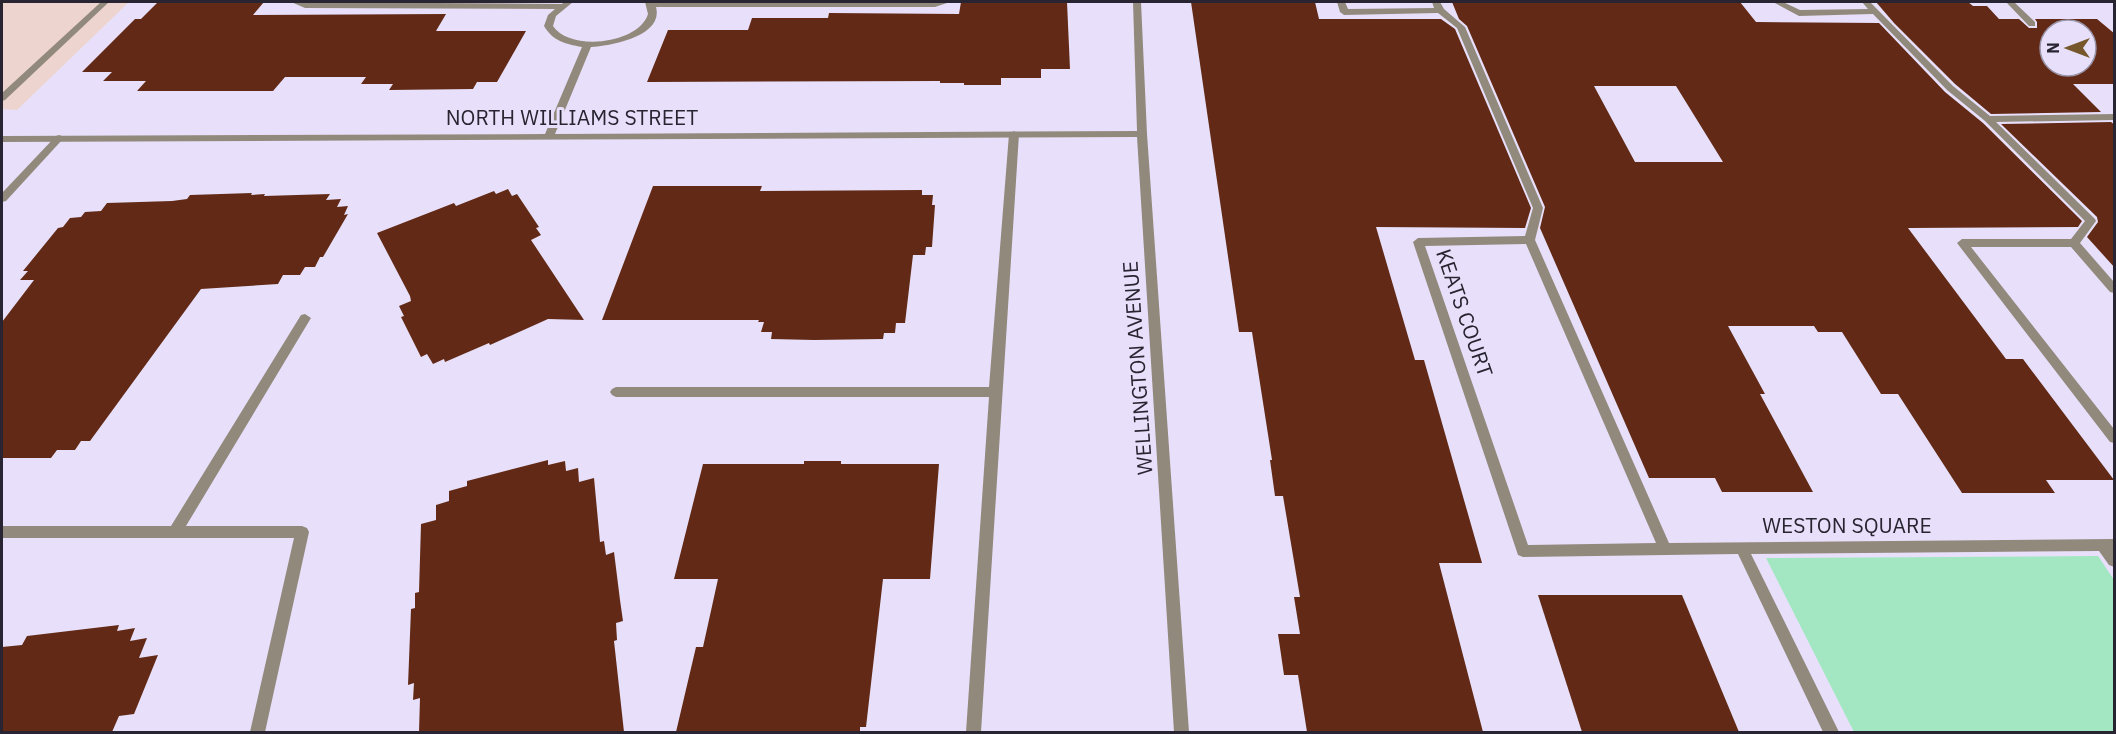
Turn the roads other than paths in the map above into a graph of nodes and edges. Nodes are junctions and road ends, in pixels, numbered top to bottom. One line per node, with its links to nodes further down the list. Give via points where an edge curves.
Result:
1 (105, 2): 17 (street)
2 (295, 2): 10 (street)
3 (776, 2): 4 (street); 11 (street)
4 (946, 2)
5 (1137, 2): 21 (street, WELLINGTON AVENUE)
6 (1341, 2): 13 (street, via 1344,12)
7 (1777, 2): 14 (street, via 1798,13)
8 (1866, 2): 14 (street)
9 (2010, 2): 15 (street)
10 (459, 3): 12 (street)
11 (650, 3): 16 (street, via 653,15 637,33 622,40)
12 (565, 4): 16 (street, via 552,15 551,33 565,42)
13 (1438, 6): 26 (street, via 1461,27 1538,208)
14 (1875, 11): 19 (street, via 1950,88)
15 (2032, 24)
16 (587, 46): 22 (street)
17 (2, 98)
18 (2115, 117): 19 (street)
19 (1988, 119): 27 (street, via 2091,221)
20 (1014, 134): 21 (street, NORTH WILLIAMS STREET); 22 (street, NORTH WILLIAMS STREET); 31 (street)
21 (1142, 134): 41 (street, WELLINGTON AVENUE)
22 (549, 136): 23 (street, NORTH WILLIAMS STREET)
23 (59, 138): 24 (street, NORTH WILLIAMS STREET); 25 (street)
24 (2, 139)
25 (2, 199)
26 (1530, 240): 37 (street); 37 (street, KEATS COURT, via 1418,242 1523,551)
27 (2074, 243): 28 (street); 32 (street, via 1962,243)
28 (2115, 289)
29 (305, 318): 34 (street)
30 (616, 392): 31 (street)
31 (995, 392): 40 (street)
32 (2115, 438)
33 (2, 532): 34 (street)
34 (175, 532): 39 (street, via 302,532)
35 (2109, 545): 36 (street, WESTON SQUARE); 38 (street, WESTON SQUARE)
36 (1741, 547): 37 (street, KEATS COURT); 42 (street, WESTON SQUARE)
37 (1665, 549)
38 (2115, 561)
39 (256, 732)
40 (973, 732)
41 (1182, 732)
42 (1831, 732)

